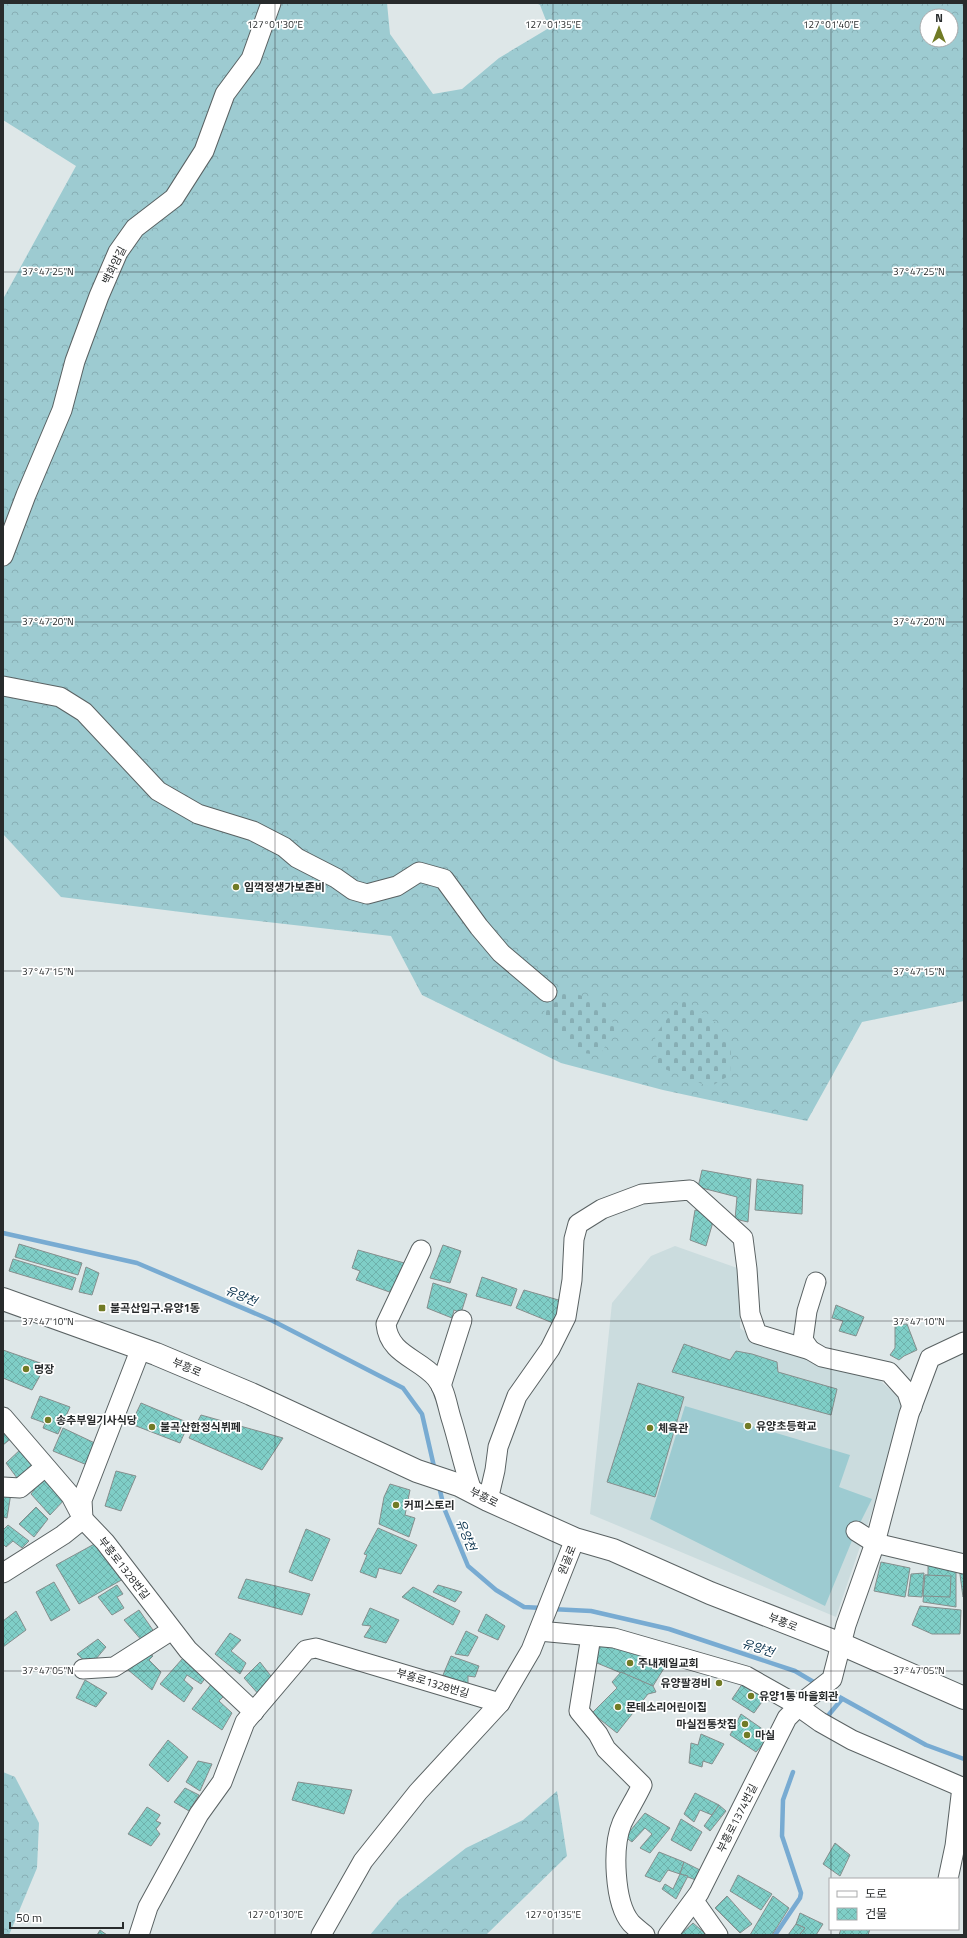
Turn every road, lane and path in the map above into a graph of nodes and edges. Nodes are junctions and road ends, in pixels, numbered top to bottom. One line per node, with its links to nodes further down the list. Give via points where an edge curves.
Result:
1 (271, 3): 2 (street, 백화암길, via 251,59 225,94 204,151 174,198 135,228 118,252 75,361 62,410)
2 (3, 556)
3 (3, 686): 4 (street, via 60,697 84,712 158,791 170,799 198,814 253,831 353,890 367,894 397,886 419,872 444,879 501,953)
4 (547, 992)
5 (421, 1250): 12 (street, via 386,1324 387,1334 394,1347 436,1378)
6 (816, 1282): 11 (street, via 806,1311 803,1340)
7 (3, 1299): 10 (main road, 부흥로)
8 (462, 1320): 12 (street)
9 (964, 1342): 13 (street, via 930,1358)
10 (141, 1348): 17 (main road, 부흥로, via 251,1394 417,1470); 18 (street, via 82,1500)
11 (810, 1350): 13 (street, via 822,1357 889,1372 907,1392); 17 (street, via 757,1334 750,1314 743,1238 690,1190 642,1194 602,1209 578,1224 574,1239 572,1280 566,1317 550,1349 517,1396 498,1447 495,1470)
12 (441, 1386): 17 (street, via 445,1392 462,1462)
13 (912, 1406): 21 (street)
14 (3, 1418): 15 (street, 부흥로1328번길)
15 (45, 1467): 16 (street, via 20,1488); 18 (street, 부흥로1328번길, via 71,1496)
16 (3, 1487)
17 (473, 1492): 20 (main road, 부흥로)
18 (83, 1519): 23 (street, via 63,1535); 25 (street, 부흥로1328번길, via 105,1542)
19 (856, 1531): 21 (street)
20 (575, 1539): 24 (street, 원골로); 27 (main road, 부흥로, via 613,1550 710,1593)
21 (876, 1542): 22 (street); 27 (street)
22 (964, 1564)
23 (3, 1573)
24 (541, 1625): 26 (street); 30 (street, 원골로, via 531,1650)
25 (172, 1630): 28 (street, via 114,1668); 32 (street, 부흥로1328번길, via 188,1650)
26 (591, 1636): 31 (street, via 614,1638 746,1676); 38 (street, via 579,1711 598,1734 606,1749 642,1785 621,1824 614,1859 624,1910 630,1922)
27 (841, 1644): 29 (main road, 부흥로); 31 (street, 부흥로1374번길, via 832,1678)
28 (83, 1669)
29 (964, 1698)
30 (500, 1703): 32 (street, 부흥로1328번길, via 316,1648 306,1650); 37 (street, 원골로, via 418,1792 363,1861)
31 (802, 1704): 33 (street, via 820,1722 852,1740); 35 (street, 부흥로1374번길, via 787,1718)
32 (254, 1712): 36 (street, 부흥로1328번길, via 245,1722 222,1782 198,1814 148,1907)
33 (963, 1787): 34 (street)
34 (948, 1878)
35 (694, 1901): 39 (street, 부흥로1374번길); 40 (street)
36 (139, 1935)
37 (321, 1935)
38 (645, 1935)
39 (668, 1935)
40 (718, 1935)

